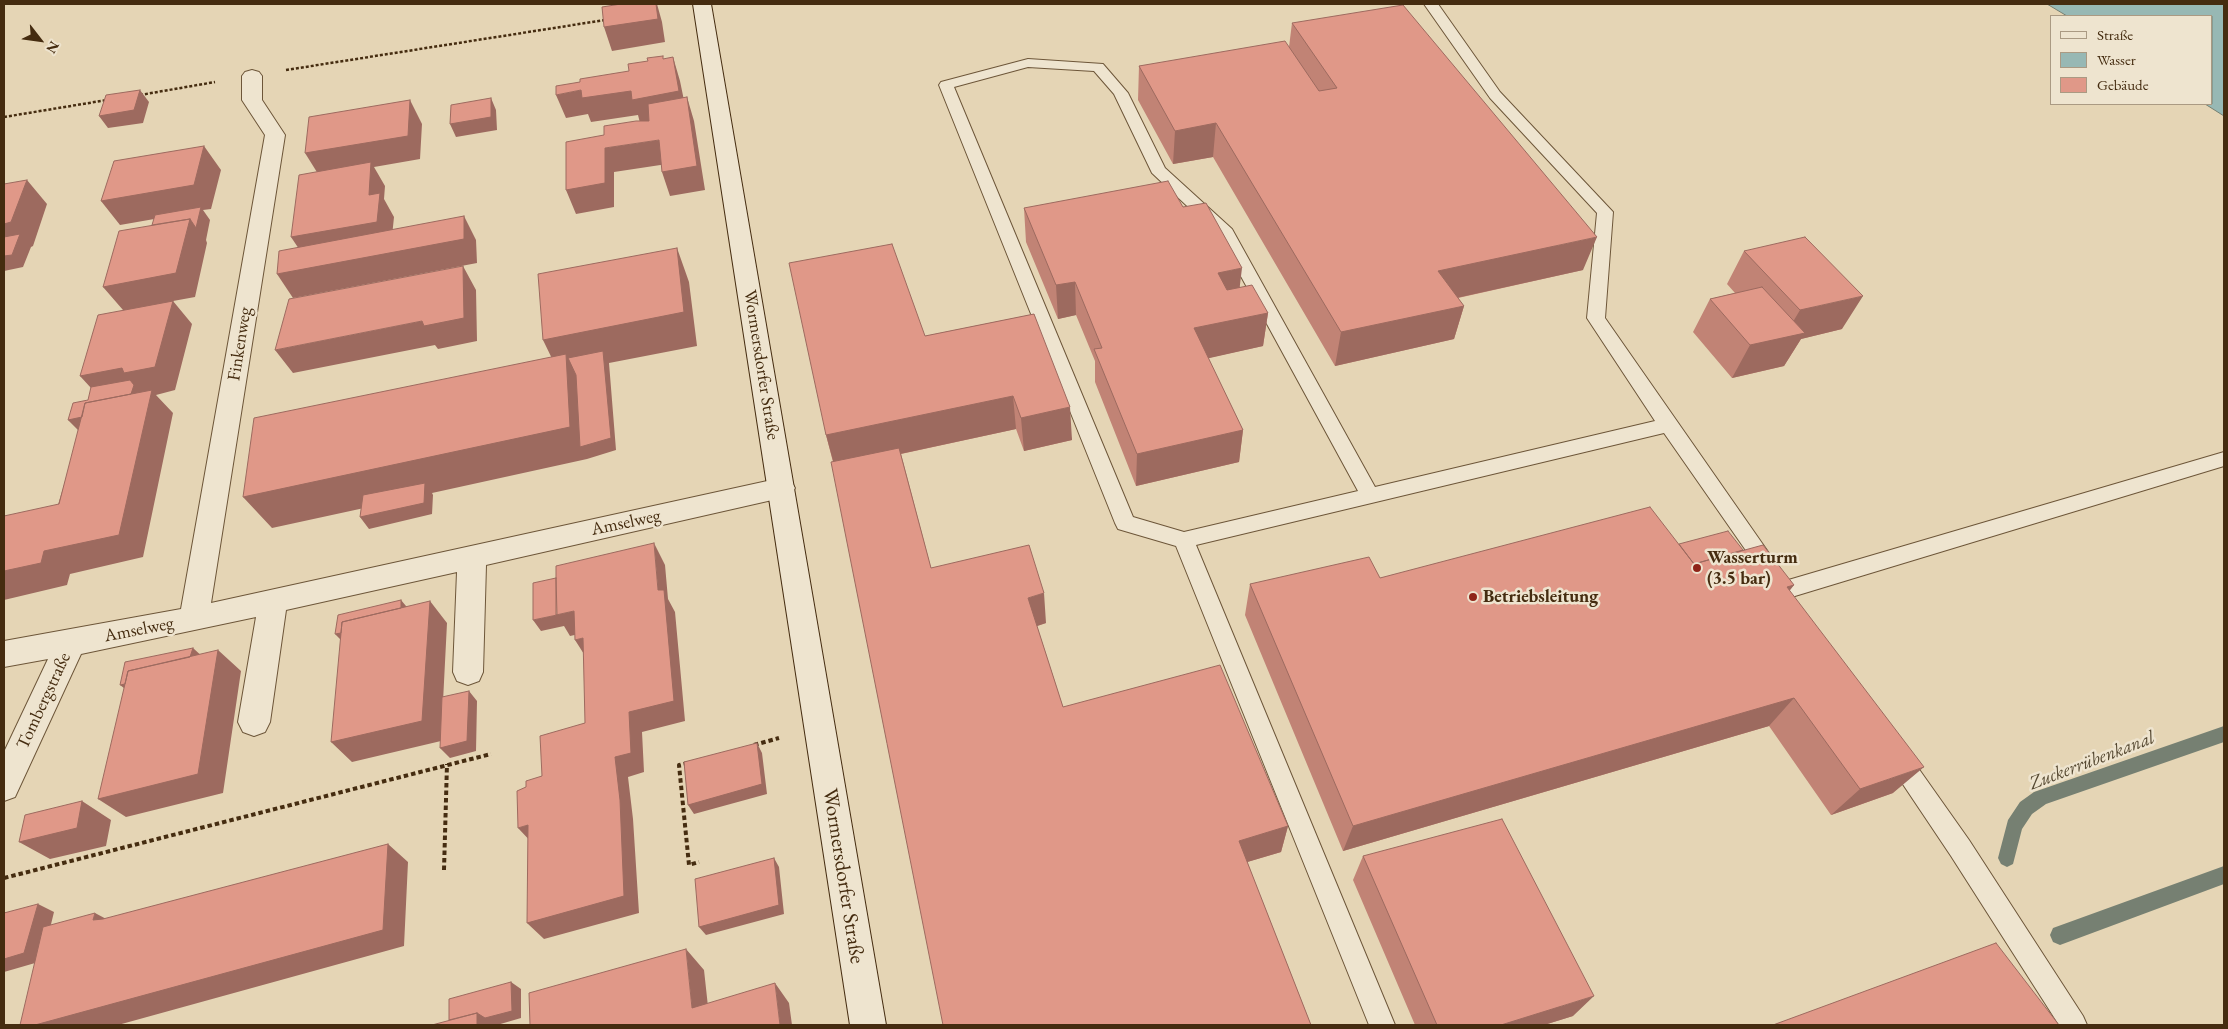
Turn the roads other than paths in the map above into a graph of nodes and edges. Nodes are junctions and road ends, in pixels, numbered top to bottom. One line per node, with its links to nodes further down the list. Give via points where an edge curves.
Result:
1 (702, 4): 6 (street, Wormersdorfer Straße)
2 (1431, 4): 4 (lane, via 1495,95 1605,212 1596,318)
3 (252, 76): 11 (street, Finkenweg, via 252,100 275,135)
4 (1668, 425): 5 (lane, via 1790,598); 7 (lane)
5 (2224, 459)
6 (781, 488): 9 (street, Amselweg); 18 (street, Wormersdorfer Straße)
7 (1370, 495): 8 (lane); 8 (lane, via 1226,233 1158,170 1121,93 1098,67 1028,64 946,85 1125,523)
8 (1184, 540): 19 (lane)
9 (472, 557): 10 (street, Amselweg); 14 (street)
10 (274, 601): 11 (street, Amselweg); 15 (street)
11 (194, 619): 12 (street, Amselweg)
12 (71, 643): 13 (street, Amselweg); 17 (street, Tombergstraße)
13 (4, 654)
14 (468, 672)
15 (254, 722)
16 (1883, 735): 20 (lane)
17 (4, 786)
18 (868, 1025)
19 (1382, 1025)
20 (2074, 1025)

